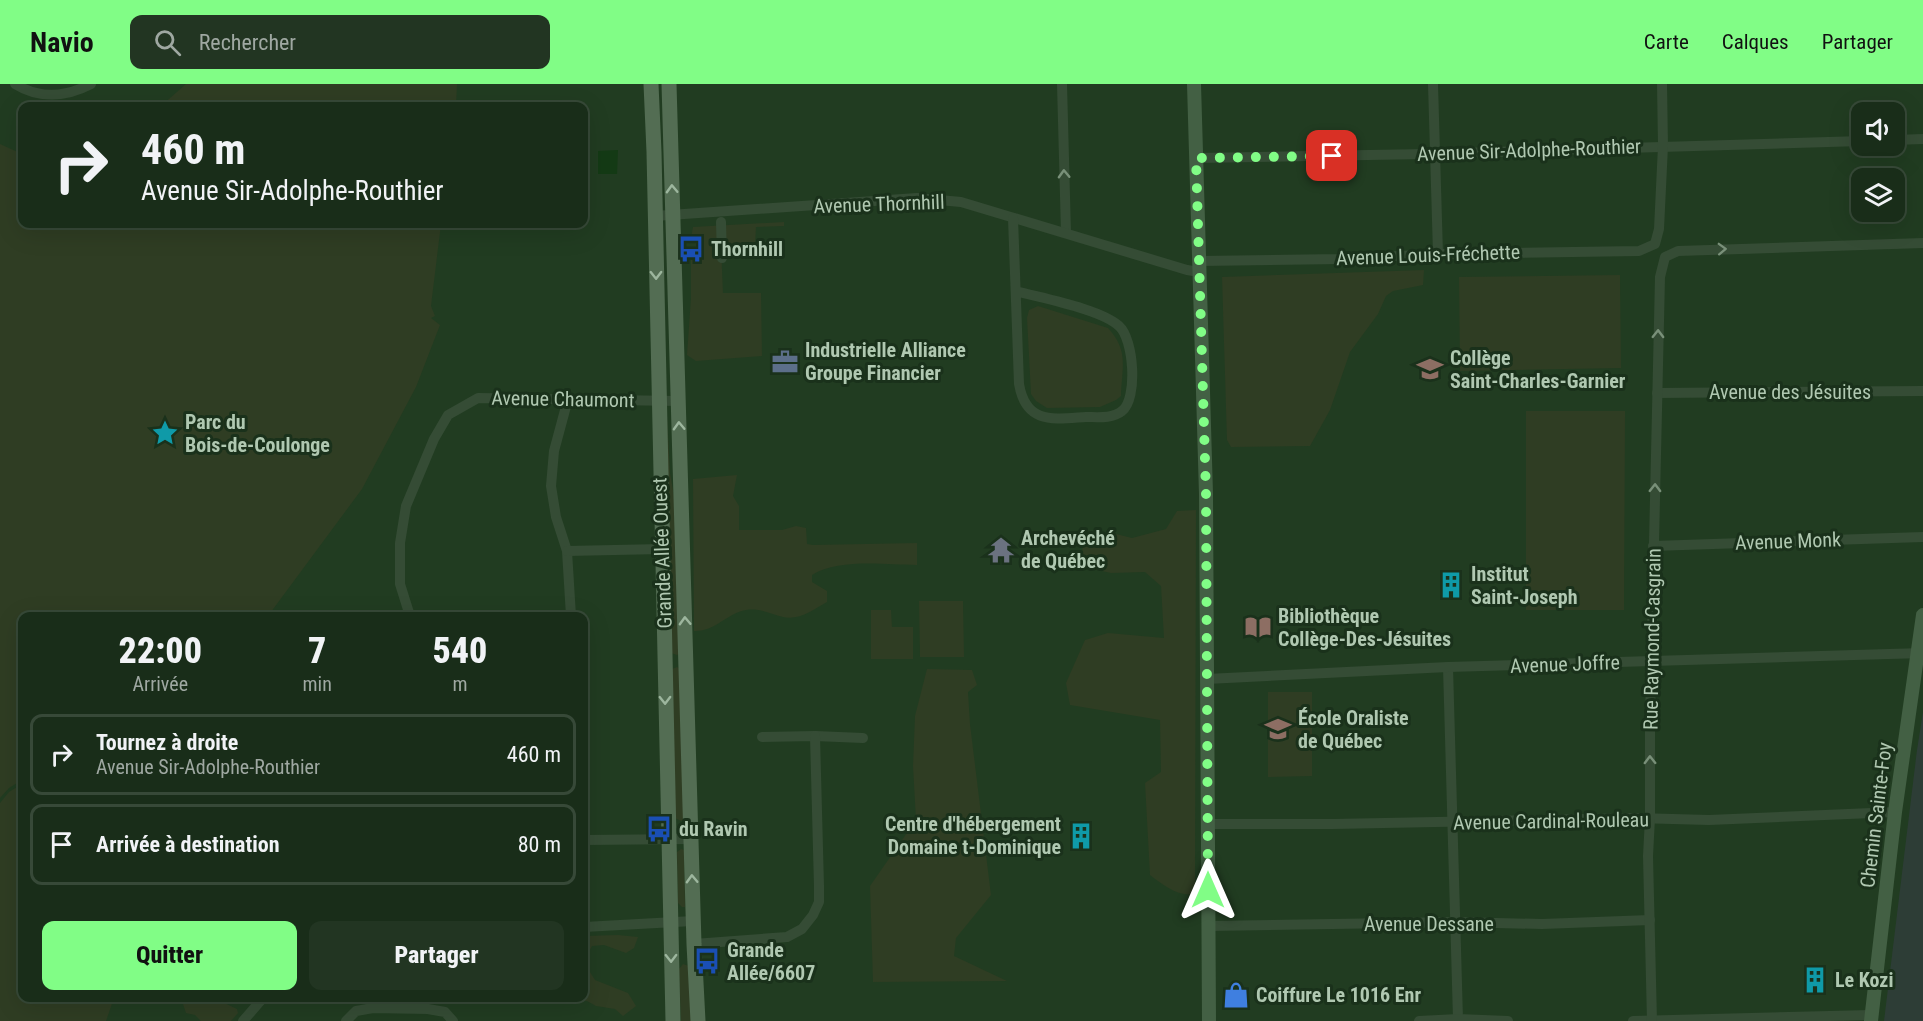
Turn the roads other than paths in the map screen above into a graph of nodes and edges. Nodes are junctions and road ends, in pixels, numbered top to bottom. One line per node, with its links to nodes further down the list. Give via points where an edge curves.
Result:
1 (15, 84): 2 (street, via 45,95 60,95)
2 (91, 84)
3 (651, 84): 16 (main road, Grande Allée Ouest)
4 (669, 84): 15 (main road, Grande Allée Ouest, one-way to 4)
5 (1062, 84): 19 (street, one-way to 5)
6 (1194, 84): 14 (main road)
7 (1433, 84): 13 (street)
8 (1662, 84): 12 (street)
9 (1923, 139): 10 (street)
10 (1905, 140)
11 (1851, 141): 12 (street, Avenue Sir-Adolphe-Routhier)
12 (1663, 146): 13 (street, Avenue Sir-Adolphe-Routhier); 21 (street, Avenue Louis-Fréchette, via 1655,244 1639,250)
13 (1435, 153): 14 (street, Avenue Sir-Adolphe-Routhier); 21 (street)
14 (1196, 158): 23 (main road)
15 (672, 215): 16 (street, Avenue Thornhill); 17 (street, Avenue Thornhill, via 917,198 961,202); 28 (main road, Grande Allée Ouest)
16 (655, 216): 29 (main road, Grande Allée Ouest, one-way to 29)
17 (1013, 218): 19 (street, Avenue Thornhill); 24 (street)
18 (721, 222): 22 (street)
19 (1066, 233): 23 (street, Avenue Thornhill, via 1187,270)
20 (1923, 243): 26 (street, Rue Raymond-Casgrain, one-way to 20, via 1660,277 1665,257 1678,250)
21 (1438, 254): 23 (street, Avenue Louis-Fréchette)
22 (722, 258)
23 (1200, 266): 42 (main road)
24 (1016, 291): 24 (street, via 1019,384 1026,406 1048,419 1103,417 1122,412 1129,403 1131,367 1127,335 1119,325 1094,313)
25 (1923, 391): 26 (street, Avenue des Jésuites)
26 (1657, 393): 31 (street, Rue Raymond-Casgrain, one-way to 26)
27 (568, 399): 29 (street, Avenue Chaumont); 33 (street, via 554,451 551,486); 34 (street, Avenue Chaumont, via 478,398 448,416 406,506 400,543 400,584)
28 (679, 400): 29 (street, Avenue Chaumont); 40 (main road, Grande Allée Ouest, one-way to 28)
29 (659, 401): 32 (main road, Grande Allée Ouest)
30 (1923, 537): 31 (street, Avenue Monk)
31 (1653, 546): 38 (street, Rue Raymond-Casgrain)
32 (662, 549): 33 (street); 39 (main road, Grande Allée Ouest)
33 (567, 551): 35 (street)
34 (409, 612)
35 (571, 612)
36 (1923, 615): 37 (main road, Chemin Sainte-Foy)
37 (1920, 653): 38 (street, Avenue Joffre); 46 (main road, Chemin Sainte-Foy)
38 (1652, 661): 41 (street, Avenue Joffre); 47 (street, Rue Raymond-Casgrain, one-way to 38)
39 (664, 662): 40 (main road); 50 (main road, Grande Allée Ouest, one-way to 50)
40 (686, 662): 51 (main road, Grande Allée Ouest)
41 (1448, 667): 42 (street, Avenue Joffre); 48 (street)
42 (1207, 679): 49 (main road)
43 (815, 736): 44 (street); 45 (street); 59 (street, via 819,902 813,915 802,929 787,937)
44 (762, 737)
45 (863, 738)
46 (1895, 812): 47 (street, Avenue Cardinal-Rouleau, via 1709,820); 61 (main road, Chemin Sainte-Foy)
47 (1650, 818): 48 (street, Avenue Cardinal-Rouleau); 53 (street, Rue Raymond-Casgrain)
48 (1453, 823): 49 (street, Avenue Cardinal-Rouleau); 55 (street)
49 (1208, 824): 57 (main road)
50 (668, 839): 51 (street); 52 (street); 56 (main road, Grande Allée Ouest)
51 (691, 839): 54 (main road, Grande Allée Ouest, one-way to 51)
52 (588, 840)
53 (1650, 920): 55 (street, Avenue Dessane); 63 (street, Rue Raymond-Casgrain)
54 (693, 921): 56 (street); 59 (main road, Grande Allée Ouest)
55 (1456, 922): 57 (street, Avenue Dessane); 62 (street)
56 (671, 924): 58 (street); 67 (main road, Grande Allée Ouest, one-way to 67)
57 (1208, 926): 69 (main road)
58 (588, 927)
59 (694, 944): 68 (main road, Grande Allée Ouest)
60 (260, 1002): 64 (street)
61 (1871, 1018): 63 (street)
62 (1458, 1019): 70 (street); 71 (street)
63 (1652, 1020): 72 (street)
64 (243, 1021)
65 (346, 1021): 66 (street, via 356,1011 372,1008 428,1009 445,1012)
66 (453, 1021)
67 (673, 1021)
68 (698, 1021)
69 (1209, 1021)
70 (1419, 1021)
71 (1508, 1021)
72 (1633, 1021)

